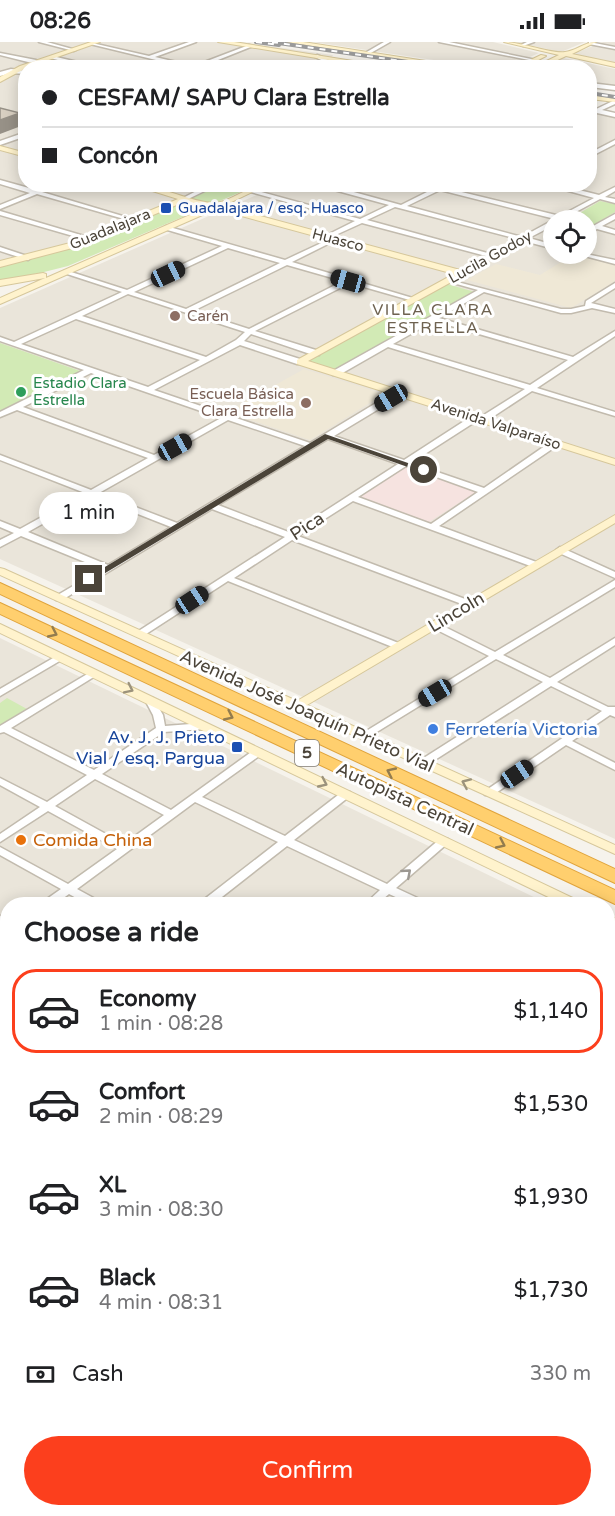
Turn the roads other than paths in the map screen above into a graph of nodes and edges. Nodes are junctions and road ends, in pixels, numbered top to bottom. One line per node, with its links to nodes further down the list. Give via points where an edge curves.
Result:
1 (41, 42): 14 (street)
2 (194, 42): 21 (street)
3 (221, 42): 12 (street)
4 (290, 42): 16 (street)
5 (388, 42): 16 (street)
6 (441, 42): 30 (street)
7 (507, 42): 11 (street)
8 (532, 42): 11 (street)
9 (592, 42): 13 (street); 18 (street)
10 (95, 43): 14 (street); 21 (street)
11 (523, 45): 15 (street)
12 (251, 46): 19 (street); 26 (street)
13 (615, 48)
14 (74, 50): 20 (street)
15 (553, 52): 18 (street); 31 (street)
16 (367, 53): 29 (street)
17 (0, 54): 22 (street)
18 (563, 54): 32 (street); 33 (street)
19 (317, 56): 27 (street); 28 (street)
20 (52, 57): 23 (street); 24 (street)
21 (150, 57): 25 (street)
22 (27, 60)
23 (42, 60)
24 (65, 60)
25 (163, 60)
26 (213, 60)
27 (326, 60)
28 (343, 60)
29 (414, 60)
30 (517, 60)
31 (540, 60)
32 (546, 60)
33 (591, 60)
34 (597, 61): 35 (street)
35 (615, 65)
36 (18, 69): 37 (street)
37 (13, 71): 38 (street); 39 (street); 40 (street)
38 (18, 72)
39 (0, 74)
40 (0, 80)
41 (597, 86): 42 (street)
42 (615, 88)
43 (597, 98): 44 (street)
44 (615, 101): 45 (street)
45 (597, 111): 46 (street)
46 (615, 115)
47 (18, 137): 49 (street)
48 (615, 142): 51 (street)
49 (0, 143)
50 (598, 145): 51 (street)
51 (606, 146): 53 (street); 54 (street)
52 (0, 148): 55 (street)
53 (615, 148)
54 (597, 151)
55 (18, 153)
56 (0, 182): 57 (street)
57 (18, 187)
58 (615, 189): 69 (street, Lucila Godoy)
59 (34, 192): 68 (street)
60 (160, 192): 70 (street, Huasco)
61 (199, 192): 70 (street, Guadalajara)
62 (248, 192): 74 (street)
63 (254, 192): 80 (street)
64 (344, 192): 72 (street)
65 (430, 192): 72 (street)
66 (454, 192): 77 (street)
67 (579, 192): 69 (street)
68 (37, 193): 73 (street); 79 (street)
69 (599, 197): 71 (street); 75 (street, Lucila Godoy)
70 (184, 199): 74 (street, Huasco); 79 (street, Guadalajara)
71 (615, 201)
72 (397, 206): 80 (street); 87 (street)
73 (0, 207)
74 (215, 207): 82 (street); 85 (street, Huasco)
75 (575, 210)
76 (0, 213): 86 (street)
77 (543, 216)
78 (615, 216): 81 (street)
79 (133, 220): 86 (street, Guadalajara)
80 (361, 221): 85 (street); 91 (street)
81 (597, 227): 84 (street)
82 (165, 228): 89 (street); 97 (street)
83 (543, 228): 87 (street, Lucila Godoy)
84 (615, 232)
85 (331, 238): 95 (street); 98 (street, Huasco)
86 (89, 239): 92 (street, Guadalajara)
87 (523, 239): 88 (street); 91 (street, Lucila Godoy)
88 (543, 244)
89 (227, 246): 95 (street); 105 (street)
90 (0, 249): 92 (street)
91 (492, 256): 98 (street, Lucila Godoy)
92 (28, 258): 96 (street, Guadalajara)
93 (597, 258): 94 (street)
94 (615, 262)
95 (285, 263): 101 (street); 109 (street)
96 (0, 264)
97 (66, 272): 100 (street); 102 (street); 105 (street)
98 (461, 273): 99 (street, Lucila Godoy)
99 (448, 280): 104 (street); 107 (street, Lucila Godoy)
100 (45, 281): 102 (street); 106 (street)
101 (348, 281): 107 (street); 113 (street)
102 (0, 285)
103 (614, 286): 108 (street, via 588,302)
104 (483, 290): 108 (street, via 561,311); 112 (street)
105 (128, 292): 109 (street); 111 (street)
106 (1, 297)
107 (413, 299): 119 (street, Lucila Godoy)
108 (588, 306): 110 (street)
109 (187, 310): 113 (street)
110 (615, 311)
111 (75, 316): 117 (street); 120 (street)
112 (433, 318): 118 (street); 121 (street)
113 (250, 331): 116 (street); 119 (street)
114 (615, 333): 121 (street, Pica)
115 (0, 339): 117 (street)
116 (239, 342): 120 (street); 122 (street, Avenida Valparaíso)
117 (15, 344): 123 (street)
118 (387, 344): 124 (street); 125 (street)
119 (316, 353): 122 (street, Lucila Godoy)
120 (206, 359): 126 (street)
121 (575, 360): 125 (street, Pica)
122 (300, 362): 124 (street, Avenida Valparaíso)
123 (91, 370): 126 (street); 128 (street)
124 (336, 373): 127 (street, Avenida Valparaíso)
125 (531, 388): 129 (street); 132 (street, Pica)
126 (148, 390): 131 (street)
127 (399, 393): 132 (street, Avenida Valparaíso); 133 (street)
128 (17, 407): 130 (street); 137 (street)
129 (613, 411)
130 (0, 415)
131 (228, 417): 135 (street); 137 (street)
132 (479, 419): 134 (street, Avenida Valparaíso); 139 (street, Pica)
133 (327, 436): 135 (street); 139 (street)
134 (555, 443): 138 (street, Avenida Valparaíso); 140 (street)
135 (311, 446): 143 (street)
136 (0, 457): 141 (street)
137 (155, 458): 141 (street)
138 (615, 462)
139 (405, 463): 140 (street); 142 (street, Pica)
140 (484, 491): 147 (street)
141 (92, 493): 146 (street); 148 (street)
142 (351, 498): 147 (street); 149 (street, Pica)
143 (212, 506): 146 (street); 149 (street)
144 (615, 518): 151 (street, Lincoln)
145 (0, 524): 148 (street)
146 (177, 526): 153 (street)
147 (432, 527): 152 (street)
148 (21, 532): 150 (street); 153 (street)
149 (292, 536): 156 (street, Pica); 160 (street)
150 (0, 544)
151 (560, 550): 152 (street, Lincoln); 155 (street)
152 (536, 565): 160 (street, Lincoln)
153 (108, 568): 159 (street)
154 (0, 571): 159 (street, Avenida José Joaquín Prieto Vial)
155 (615, 575)
156 (227, 578): 164 (street, Pica); 166 (street)
157 (615, 583): 167 (street)
158 (0, 588): 196 (highway, Autopista Central / 5, one-way to 158)
159 (59, 598): 164 (street, Avenida José Joaquín Prieto Vial)
160 (470, 604): 162 (street, Lincoln)
161 (0, 608): 205 (highway, Autopista Central / 5, one-way to 205)
162 (434, 625): 166 (street, Lincoln); 167 (street)
163 (0, 628): 168 (street)
164 (140, 634): 173 (street, Avenida José Joaquín Prieto Vial)
165 (615, 641): 170 (street)
166 (398, 646): 173 (street, Lincoln)
167 (496, 656): 170 (street); 178 (street)
168 (60, 657): 169 (street); 171 (street)
169 (94, 673): 172 (street, one-way to 172); 176 (street)
170 (550, 682): 174 (street); 181 (street)
171 (0, 693)
172 (150, 700): 175 (street); 177 (street)
173 (297, 706): 178 (street, Avenida José Joaquín Prieto Vial)
174 (613, 711): 179 (street)
175 (204, 726): 177 (street); 180 (street)
176 (2, 729): 183 (street)
177 (161, 729): 183 (street)
178 (363, 736): 181 (street, Avenida José Joaquín Prieto Vial)
179 (565, 741): 182 (street); 185 (street)
180 (258, 752): 186 (street, one-way to 186); 187 (street)
181 (423, 764): 185 (street, Avenida José Joaquín Prieto Vial, one-way to 181)
182 (615, 767)
183 (94, 775): 188 (street); 189 (street)
184 (0, 781): 188 (street)
185 (489, 793): 195 (street, Avenida José Joaquín Prieto Vial)
186 (346, 794): 191 (street); 192 (street)
187 (195, 798): 189 (street); 191 (street)
188 (48, 806): 190 (street); 193 (street)
189 (171, 815): 193 (street)
190 (0, 838)
191 (286, 841): 197 (street); 201 (street)
192 (444, 841): 197 (street, one-way to 192); 204 (street)
193 (125, 849): 198 (street)
194 (0, 850): 198 (street)
195 (615, 850)
196 (615, 877)
197 (388, 889): 202 (street); 203 (street)
198 (68, 890): 199 (street); 200 (street)
199 (58, 897)
200 (82, 897)
201 (215, 897)
202 (378, 897)
203 (405, 897)
204 (559, 897)
205 (613, 897)

